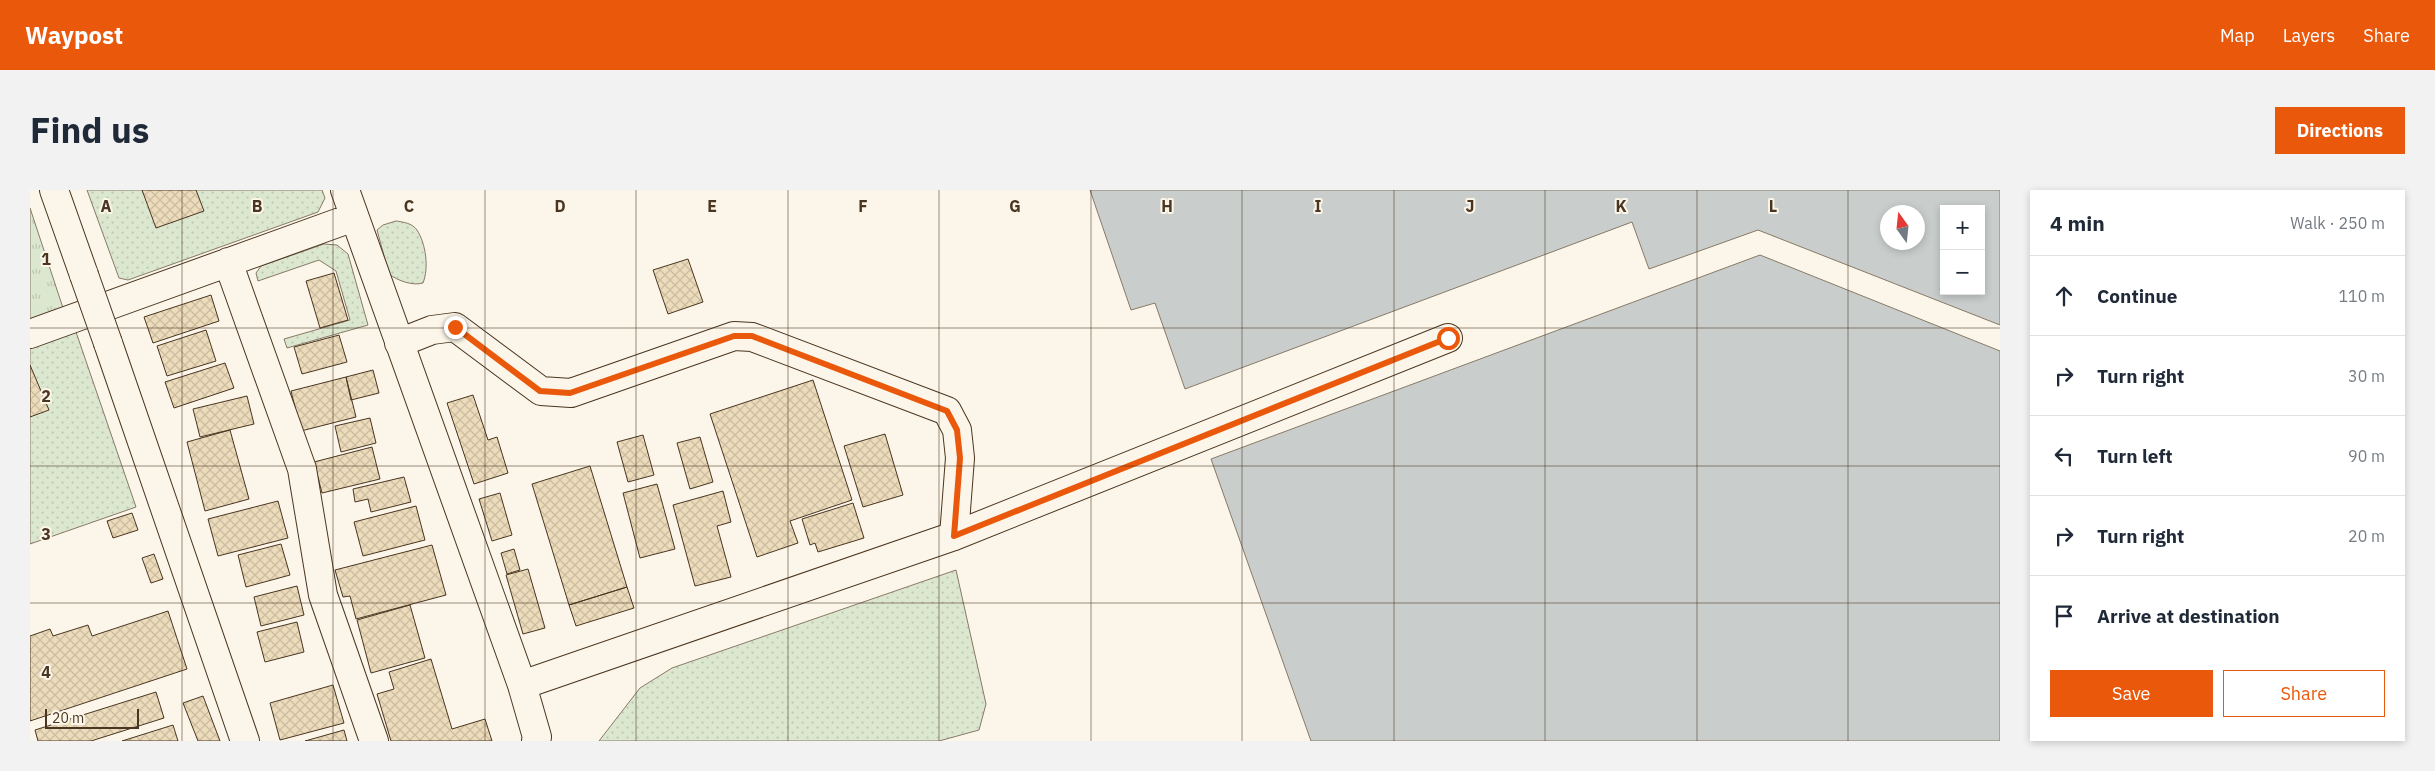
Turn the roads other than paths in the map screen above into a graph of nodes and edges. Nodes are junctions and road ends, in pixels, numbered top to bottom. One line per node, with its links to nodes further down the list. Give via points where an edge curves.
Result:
1 (54, 190): 10 (street, bridge)
2 (344, 190): 3 (street)
3 (354, 217): 4 (street); 7 (street)
4 (228, 262): 5 (street); 11 (street, via 302,469 323,595)
5 (30, 334)
6 (1448, 338): 8 (street)
7 (399, 343): 8 (street, via 432,330 455,327 540,391 570,393 734,336 752,336 947,411 957,430 960,458); 9 (street)
8 (954, 536): 9 (street)
9 (522, 684): 12 (street)
10 (245, 741)
11 (374, 741)
12 (536, 741)

